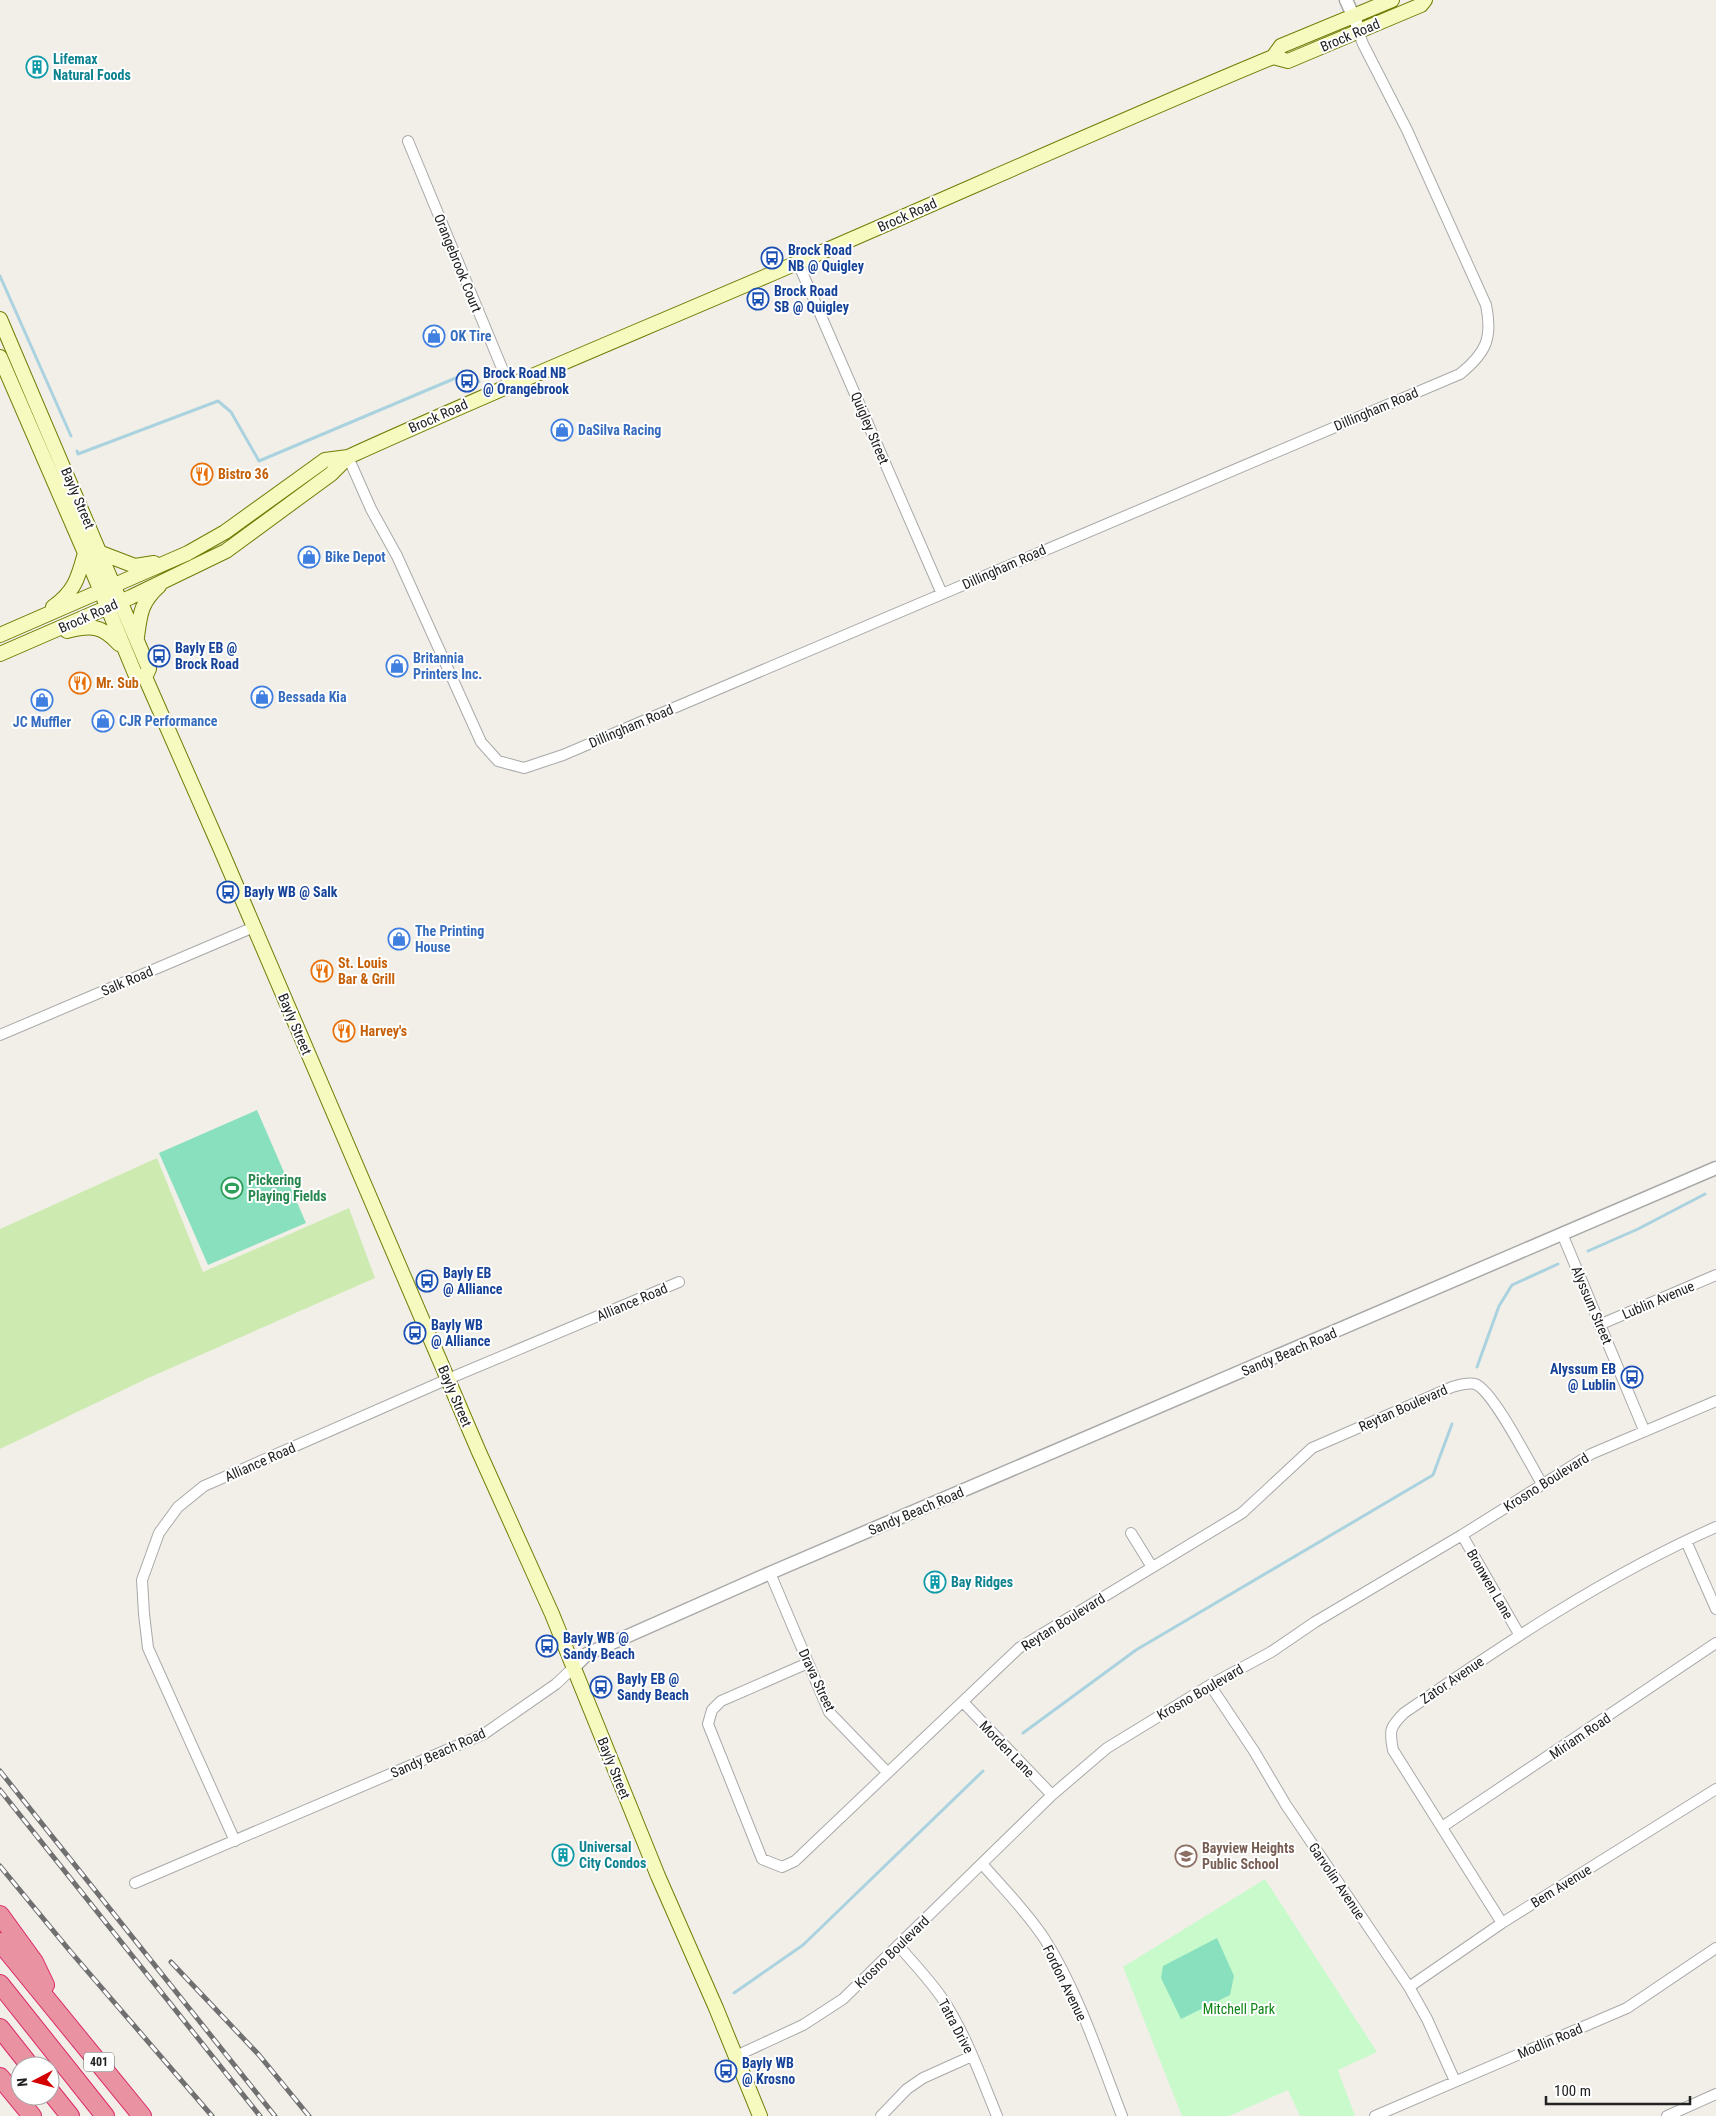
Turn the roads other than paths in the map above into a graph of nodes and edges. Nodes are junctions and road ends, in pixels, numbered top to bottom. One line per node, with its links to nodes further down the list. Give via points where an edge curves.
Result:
1 (1346, 0): 4 (street)
2 (1392, 0): 4 (main road, Brock Road)
3 (1424, 0): 4 (main road, Brock Road, via 1421,5)
4 (1356, 23): 6 (main road, Brock Road, via 1281,46 1273,57); 17 (street, Dillingham Road, via 1486,305 1488,337 1482,352 1460,374)
5 (408, 141): 9 (street, Orangebrook Court)
6 (798, 263): 9 (main road, Brock Road); 17 (street, Quigley Street)
7 (0, 319): 12 (main road, Bayly Street)
8 (0, 357): 11 (main road, Bayly Street)
9 (508, 385): 10 (main road, Brock Road)
10 (348, 457): 13 (main road, Brock Road, via 325,460 225,532); 14 (main road, Brock Road, via 331,474 226,551); 17 (street, Dillingham Road, via 397,556 481,742 498,761 524,768 572,751)
11 (85, 553): 16 (main road, Bayly Street); 20 (main road, via 78,577 67,596)
12 (101, 553): 13 (main road, via 135,566); 15 (main road, Bayly Street)
13 (188, 553): 15 (main road, Brock Road)
14 (166, 580): 18 (main road, Brock Road); 22 (main road, via 151,593 141,609)
15 (115, 585): 16 (main road, Brock Road); 18 (main road, Bayly Street)
16 (101, 591): 19 (main road, Bayly Street); 20 (main road, Brock Road)
17 (942, 594)
18 (121, 601): 19 (main road, Brock Road); 22 (main road, Bayly Street)
19 (107, 607): 23 (main road, Brock Road); 24 (main road, Bayly Street)
20 (33, 621): 21 (main road, Brock Road)
21 (0, 635)
22 (136, 638): 26 (main road, Bayly Street, via 149,669)
23 (37, 639): 24 (main road, via 81,628 103,630); 25 (main road, Brock Road)
24 (125, 652): 26 (main road, Bayly Street, via 136,676)
25 (0, 654)
26 (145, 677): 27 (main road, Bayly Street)
27 (254, 927): 28 (street, Salk Road); 34 (main road, Bayly Street)
28 (0, 1035)
29 (1716, 1168): 30 (street, Sandy Beach Road)
30 (1563, 1236): 33 (street, Alyssum Street); 43 (street, Sandy Beach Road)
31 (1716, 1275): 33 (street, Lublin Avenue)
32 (679, 1282): 34 (street, Alliance Road)
33 (1599, 1325): 36 (street, Alyssum Street)
34 (448, 1379): 48 (main road, Bayly Street); 55 (street, Alliance Road, via 204,1486 178,1507 159,1534 142,1580 148,1648)
35 (1716, 1401): 36 (street, Krosno Boulevard)
36 (1644, 1430): 37 (street, Krosno Boulevard, via 1591,1454)
37 (1542, 1484): 40 (street, Krosno Boulevard); 42 (street, Reytan Boulevard, via 1491,1397 1476,1384 1452,1386 1312,1448 1242,1514)
38 (1716, 1528): 41 (street, Zator Avenue)
39 (1131, 1533): 42 (street)
40 (1462, 1535): 45 (street, Bronwen Lane); 49 (street, Krosno Boulevard, via 1315,1622 1271,1652)
41 (1686, 1541): 44 (street); 45 (street, Zator Avenue, via 1626,1571)
42 (1152, 1567): 50 (street, Reytan Boulevard, via 1019,1648)
43 (770, 1573): 47 (street, Drava Street); 48 (street, Sandy Beach Road, via 587,1654)
44 (1716, 1609)
45 (1519, 1634): 54 (street, Zator Avenue, via 1404,1712 1390,1733 1393,1750)
46 (1716, 1643): 54 (street, Miriam Road)
47 (808, 1664): 51 (street, Drava Street, via 829,1712); 51 (street, Reytan Boulevard, via 721,1701 712,1710 708,1724 762,1859 782,1867 795,1861)
48 (574, 1667): 55 (street, Sandy Beach Road, via 556,1684 484,1734); 68 (main road, Bayly Street, via 658,1876)
49 (1210, 1685): 53 (street, Krosno Boulevard, via 1107,1748); 64 (street, Garvolin Avenue)
50 (963, 1702): 51 (street, Reytan Boulevard); 53 (street, Morden Lane)
51 (886, 1772)
52 (1716, 1789): 59 (street, Bem Avenue)
53 (1052, 1795): 56 (street, Krosno Boulevard)
54 (1442, 1827): 59 (street, Zator Avenue)
55 (235, 1841): 57 (street, Sandy Beach Road)
56 (982, 1865): 61 (street, Krosno Boulevard); 81 (street, Fordon Avenue, via 1044,1938 1062,1970)
57 (135, 1883)
58 (0, 1915): 65 (highway, via 34,1962)
59 (1502, 1923): 64 (street, Bem Avenue)
60 (0, 1942): 65 (highway, 401)
61 (898, 1945): 68 (street, Krosno Boulevard, via 843,2000 803,2025); 69 (street, Tatra Drive, via 945,2002)
62 (1715, 1952): 71 (street, Modlin Road, via 1627,2008)
63 (0, 1984): 76 (highway, 401)
64 (1408, 1987): 71 (street, Garvolin Avenue, via 1427,2018)
65 (56, 2008): 77 (highway, 401)
66 (0, 2028): 67 (highway)
67 (22, 2056)
68 (736, 2056): 78 (main road, Bayly Street)
69 (972, 2056): 79 (street, via 923,2078); 80 (street, Tatra Drive)
70 (0, 2077): 74 (highway)
71 (1455, 2082): 82 (street, Modlin Road)
72 (1716, 2094): 83 (street)
73 (60, 2104): 75 (highway)
74 (32, 2116)
75 (70, 2116)
76 (105, 2116)
77 (142, 2116)
78 (760, 2116)
79 (881, 2116)
80 (997, 2116)
81 (1122, 2116)
82 (1375, 2116)
83 (1669, 2116)

